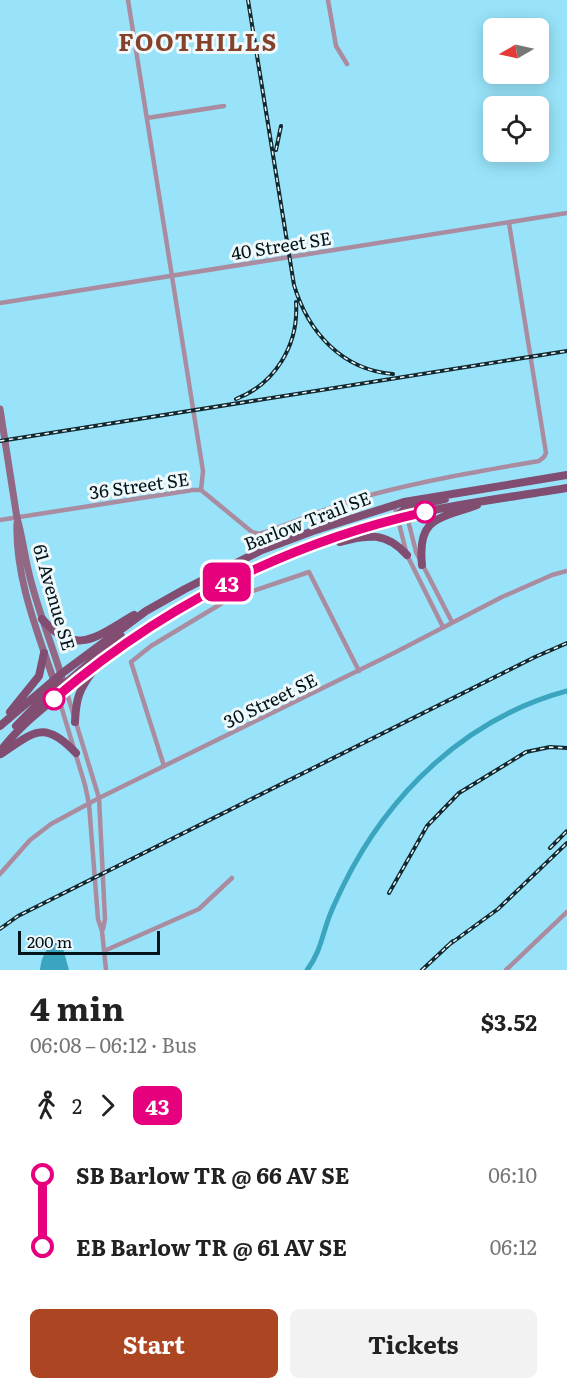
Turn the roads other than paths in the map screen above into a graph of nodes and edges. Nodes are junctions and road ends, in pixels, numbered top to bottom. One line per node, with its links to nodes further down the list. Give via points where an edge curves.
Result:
1 (128, 0): 5 (street)
2 (328, 0): 3 (street, via 336,46)
3 (347, 64)
4 (224, 106): 5 (street)
5 (147, 118): 8 (street)
6 (567, 213): 7 (street, 40 Street SE)
7 (509, 223): 8 (street, 40 Street SE); 13 (street, 36 Street SE, via 544,457 366,496 259,534)
8 (172, 275): 9 (street, 40 Street SE); 13 (street, via 203,471)
9 (0, 303)
10 (0, 409): 17 (street, 61 Avenue SE)
11 (567, 474): 16 (main road, Barlow Trail SE, via 470,491)
12 (567, 488): 14 (main road, Barlow Trail SE)
13 (201, 490): 17 (street, 36 Street SE)
14 (492, 499): 16 (main road, Barlow Trail SE); 22 (main road, via 449,513 430,525 421,539)
15 (394, 504): 16 (main road, Barlow Trail SE); 18 (street); 24 (main road, Barlow Trail SE, via 262,550)
16 (406, 509): 18 (main road, Barlow Trail SE); 22 (street)
17 (17, 518): 19 (street, 36 Street SE); 25 (street, 61 Avenue SE); 29 (street, 61 Avenue SE, via 23,581)
18 (398, 518): 20 (main road, Barlow Trail SE); 21 (street)
19 (0, 520)
20 (312, 547): 21 (main road, via 374,536 394,543); 30 (main road, Barlow Trail SE, via 196,598)
21 (406, 555): 28 (street)
22 (422, 565): 26 (street)
23 (567, 571): 26 (street, 30 Street SE)
24 (146, 611): 25 (main road, via 86,640 72,641 53,631); 27 (main road, Barlow Trail SE)
25 (42, 619): 32 (street, 61 Avenue SE)
26 (452, 622): 28 (street, 30 Street SE)
27 (130, 623): 32 (main road, Barlow Trail SE); 33 (main road, via 124,633)
28 (442, 627): 31 (street, 30 Street SE)
29 (44, 652): 33 (street, 61 Avenue SE); 35 (main road, via 39,675)
30 (102, 659): 33 (main road, Barlow Trail SE); 34 (main road, via 76,699)
31 (359, 671): 38 (street, 30 Street SE); 38 (street, via 309,572 229,599 131,662)
32 (61, 674): 33 (main road, Barlow Trail SE)
33 (59, 687): 34 (street, 61 Avenue SE); 35 (main road, Barlow Trail SE); 36 (street, 61 Avenue SE); 37 (main road, Barlow Trail SE)
34 (75, 722): 39 (street, 61 Avenue SE)
35 (0, 725)
36 (76, 753): 37 (main road, via 59,737 41,732 22,738); 40 (street, 61 Avenue SE)
37 (0, 754)
38 (164, 766): 39 (street, 30 Street SE)
39 (99, 798): 40 (street, 30 Street SE); 44 (street, 61 Avenue SE, via 105,919)
40 (89, 804): 41 (street, 30 Street SE, via 46,827); 44 (street, 61 Avenue SE)
41 (0, 874)
42 (232, 878): 45 (street, via 199,909)
43 (567, 912): 47 (street)
44 (102, 931): 45 (street, 61 Avenue SE)
45 (104, 951): 46 (street, 61 Avenue SE)
46 (106, 970)
47 (506, 970)

